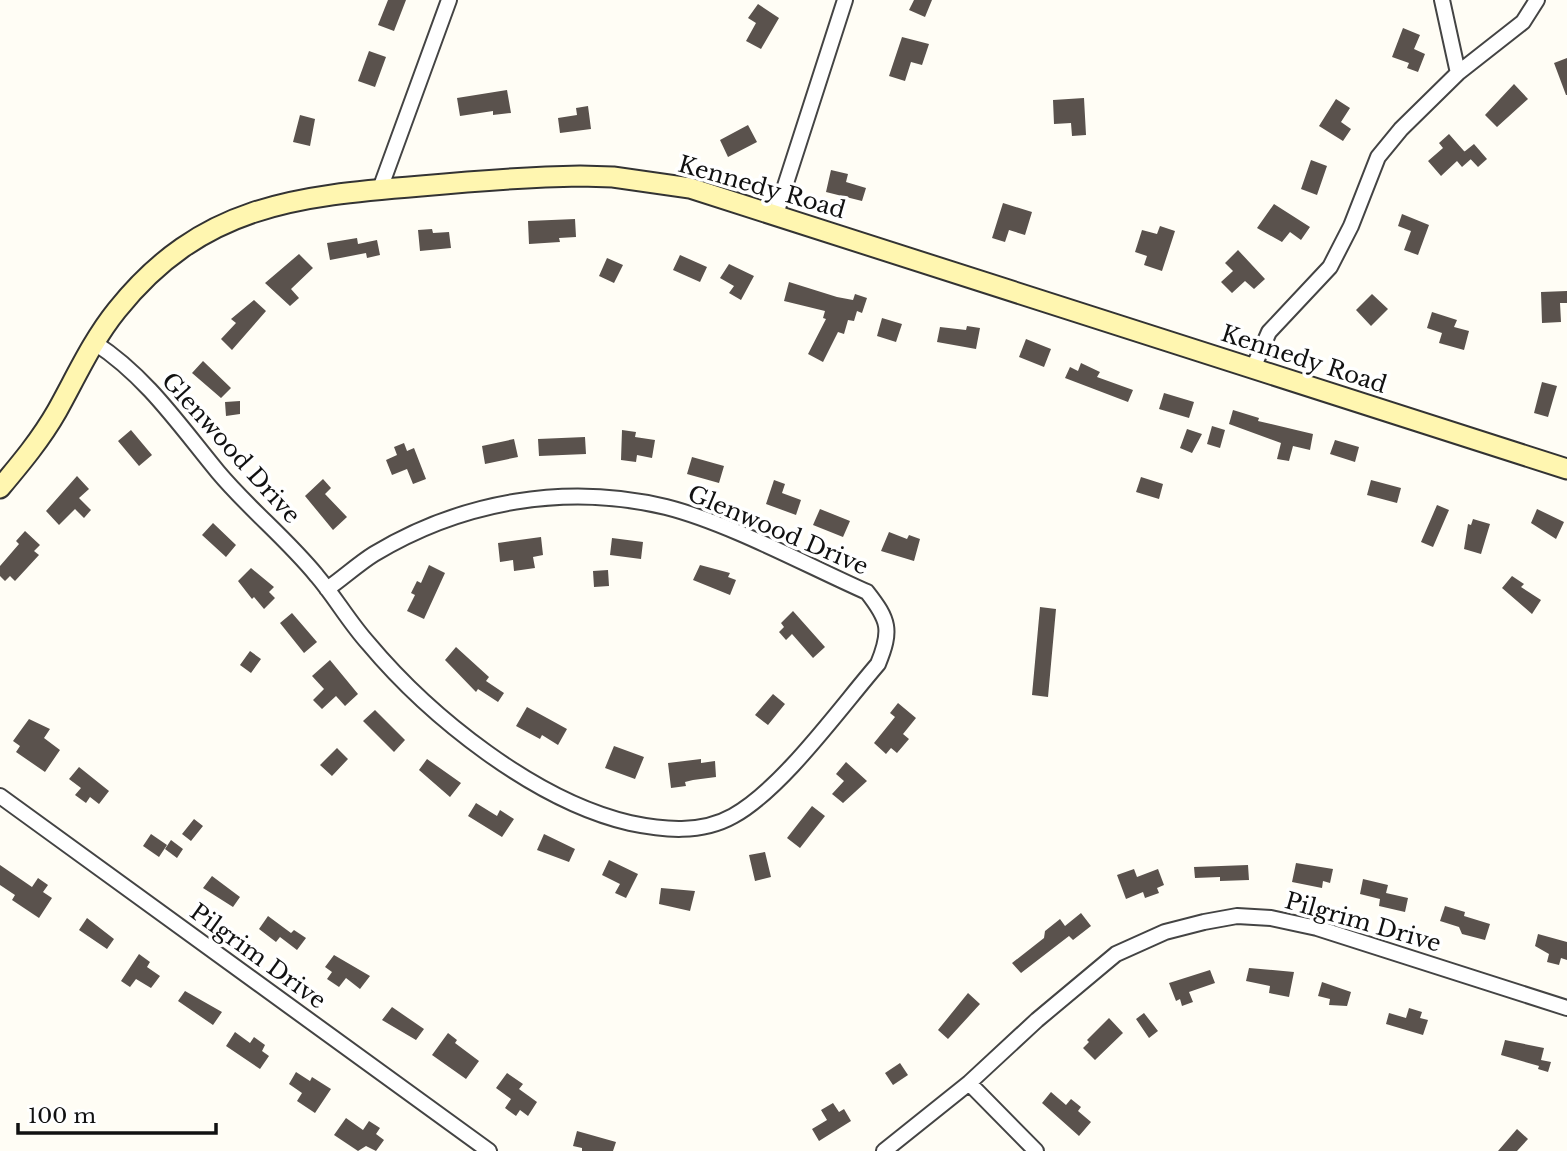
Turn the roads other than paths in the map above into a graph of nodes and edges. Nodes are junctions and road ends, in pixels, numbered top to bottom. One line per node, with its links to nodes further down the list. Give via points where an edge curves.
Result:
1 (449, 0): 6 (street)
2 (845, 0): 7 (street)
3 (1442, 0): 5 (street)
4 (1537, 0): 5 (street, via 1522,22)
5 (1458, 73): 9 (street, via 1378,157 1330,267 1269,332)
6 (380, 189): 7 (street, Kennedy Road, via 550,176 613,177 690,188); 8 (street, Kennedy Road, via 296,199 243,215 194,240 152,273 115,312)
7 (776, 214): 9 (street, Kennedy Road)
8 (95, 343): 11 (street, Kennedy Road, via 40,438); 12 (street, Glenwood Drive, via 118,358 159,400 220,474)
9 (1253, 368): 10 (street, Kennedy Road)
10 (1567, 469)
11 (0, 488)
12 (327, 589): 12 (street, Glenwood Drive, via 368,643 424,702 471,741 584,811 665,829 713,824 754,801 780,778 878,664 886,644 886,615 867,592 703,520 624,499 559,495 498,504 423,530 374,554)
13 (0, 796): 16 (street, Pilgrim Drive)
14 (1567, 1007): 15 (street, Pilgrim Drive, via 1317,928 1237,916 1165,932 1116,954)
15 (969, 1083): 17 (street, Pilgrim Drive); 18 (street)
16 (489, 1151)
17 (884, 1151)
18 (1036, 1151)

